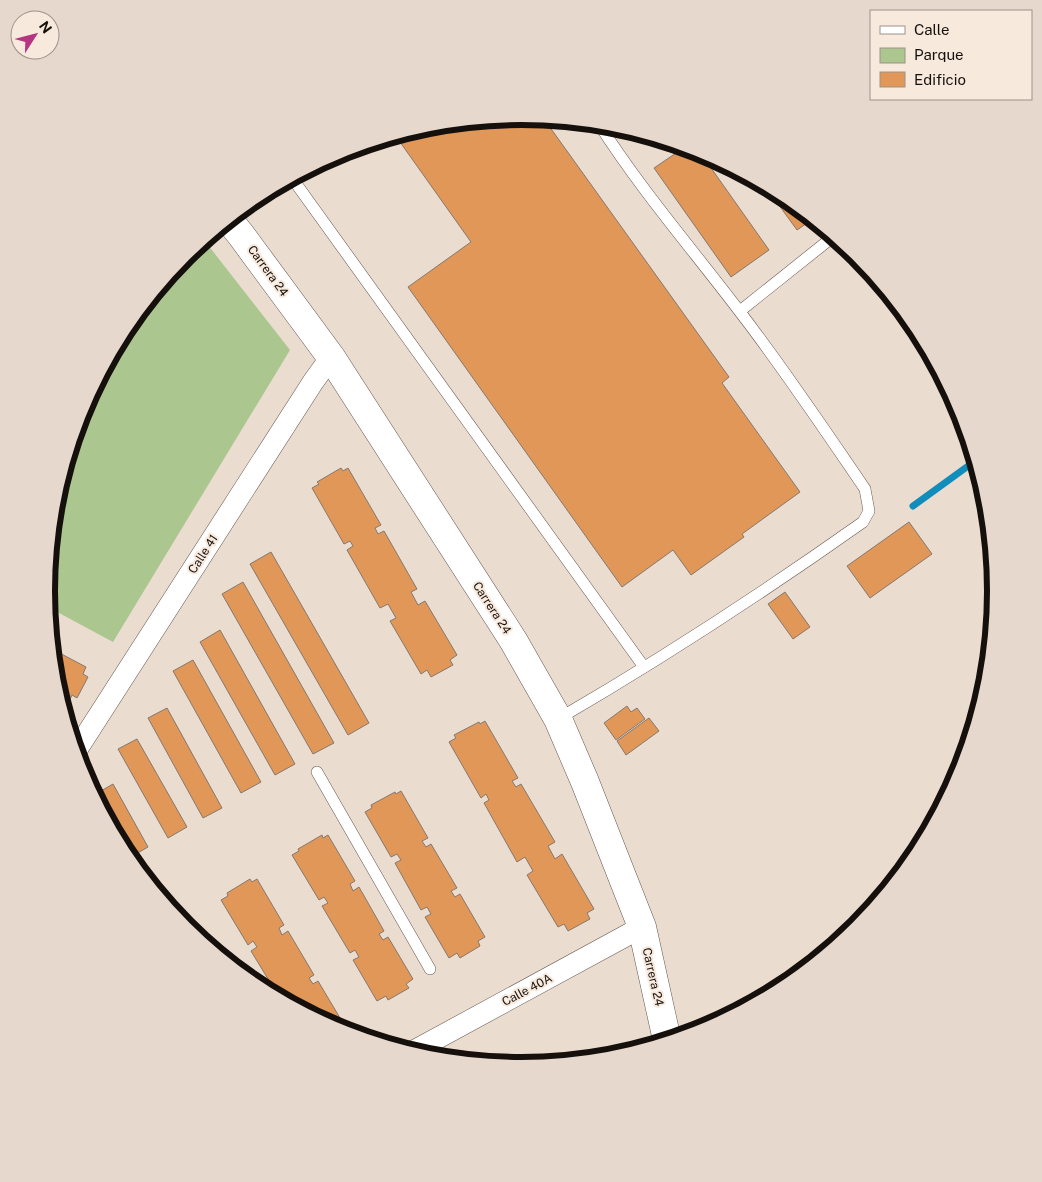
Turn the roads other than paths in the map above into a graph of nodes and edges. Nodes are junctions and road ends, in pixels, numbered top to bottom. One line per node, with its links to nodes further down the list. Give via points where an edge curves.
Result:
1 (604, 133): 5 (lane)
2 (296, 183): 7 (lane)
3 (233, 225): 6 (street, Carrera 24)
4 (828, 241): 5 (lane)
5 (740, 312): 7 (lane, via 864,489 868,511 863,522 829,546)
6 (331, 357): 8 (street, Carrera 24, via 513,640); 9 (street, Calle 41)
7 (644, 667): 8 (lane)
8 (558, 719): 11 (street, Carrera 24)
9 (81, 743)
10 (318, 772): 12 (lane)
11 (642, 928): 13 (street, Carrera 24); 14 (street, Calle 40A)
12 (430, 969)
13 (666, 1033)
14 (423, 1046)

